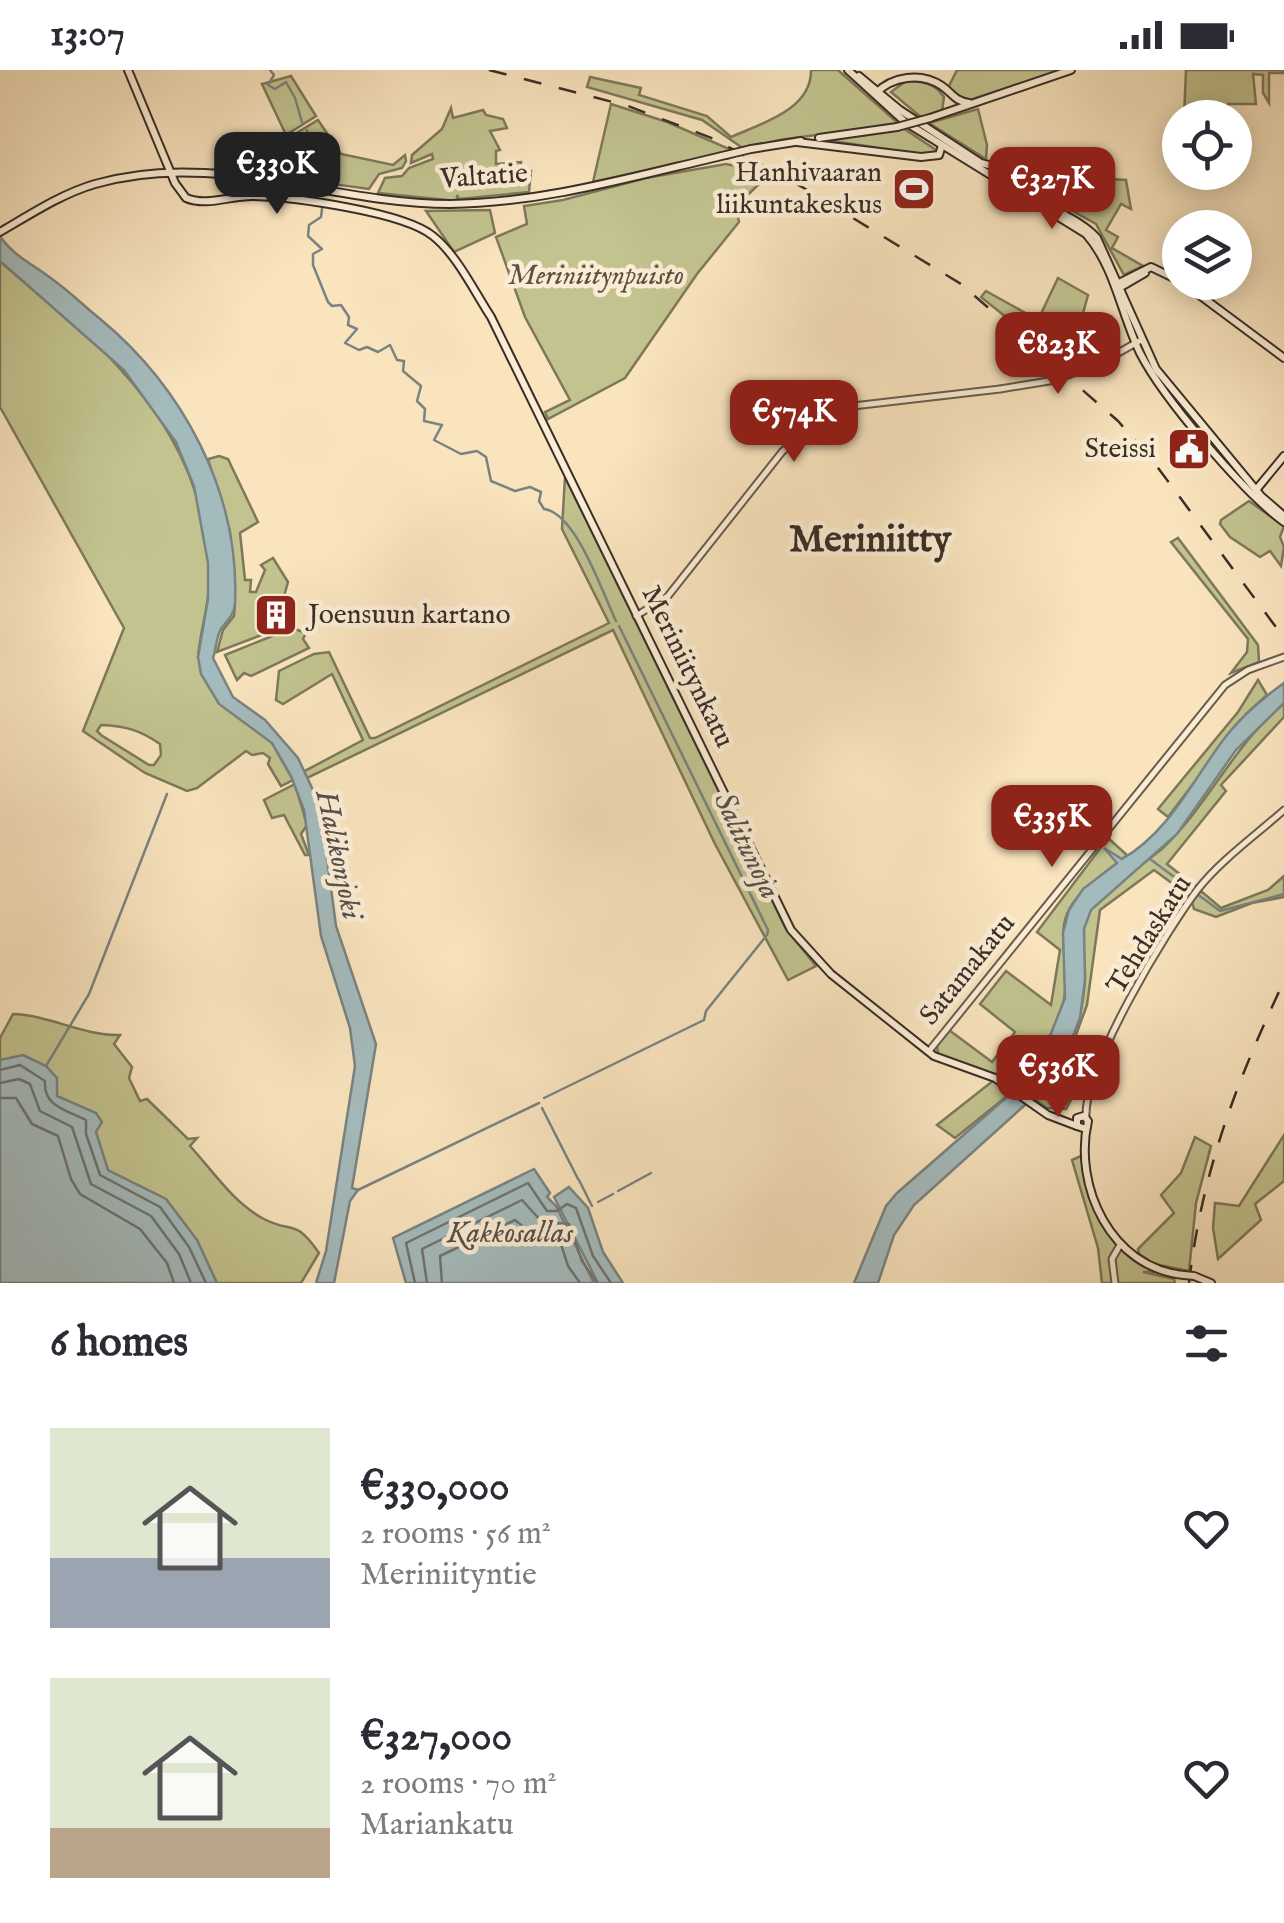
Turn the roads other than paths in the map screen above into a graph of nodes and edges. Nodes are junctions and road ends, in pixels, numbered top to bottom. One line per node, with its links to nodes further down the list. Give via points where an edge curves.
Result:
1 (130, 70): 14 (main road); 15 (main road)
2 (849, 70): 5 (main road)
3 (1071, 70): 7 (main road, Valtatie)
4 (940, 85): 5 (main road, via 918,77); 6 (main road); 7 (main road, via 958,102)
5 (879, 92): 11 (main road); 11 (main road, via 906,122)
6 (946, 94): 8 (main road); 9 (main road, via 946,109)
7 (976, 103): 8 (main road, Valtatie)
8 (962, 108): 9 (main road, Valtatie)
9 (932, 118): 10 (main road, Valtatie, bridge)
10 (798, 142): 13 (main road); 16 (main road, Valtatie, bridge, via 482,203 408,202)
11 (941, 142): 12 (main road); 13 (main road, via 936,156); 17 (main road)
12 (956, 154): 13 (main road); 18 (main road)
13 (921, 157)
14 (170, 160): 15 (main road); 16 (main road)
15 (172, 171): 16 (main road, Valtatie); 21 (main road, Valtatie, via 95,184); 30 (main road, Meriniitynkatu, via 180,193 197,203 268,197 402,219 430,234 491,317)
16 (186, 171)
17 (1010, 171): 18 (main road); 19 (main road)
18 (1004, 182): 20 (main road)
19 (1022, 183): 20 (main road); 23 (main road, via 1090,230)
20 (1014, 190): 25 (main road, via 1090,238)
21 (0, 232)
22 (1162, 272): 23 (main road, via 1150,266)
23 (1120, 285): 25 (main road)
24 (1205, 300): 26 (main road)
25 (1138, 341): 28 (main road); 29 (main road, via 1174,402 1257,501); 30 (street, bridge, via 1056,380 852,406 814,422 782,452 668,596)
26 (1284, 358)
27 (1284, 456): 28 (main road)
28 (1256, 490): 29 (main road)
29 (1284, 519)
30 (636, 616): 33 (main road, Meriniitynkatu, via 791,930 831,974)
31 (1284, 657): 33 (street, Satamakatu, via 1224,685)
32 (1284, 810): 34 (street, Tehdaskatu, via 1195,894 1106,1048)
33 (928, 1052): 34 (main road, Meriniitynkatu)
34 (1079, 1122): 35 (main road, via 1093,1193)
35 (1118, 1243): 36 (street); 37 (main road, bridge, via 1153,1269)
36 (1115, 1283)
37 (1211, 1283)

